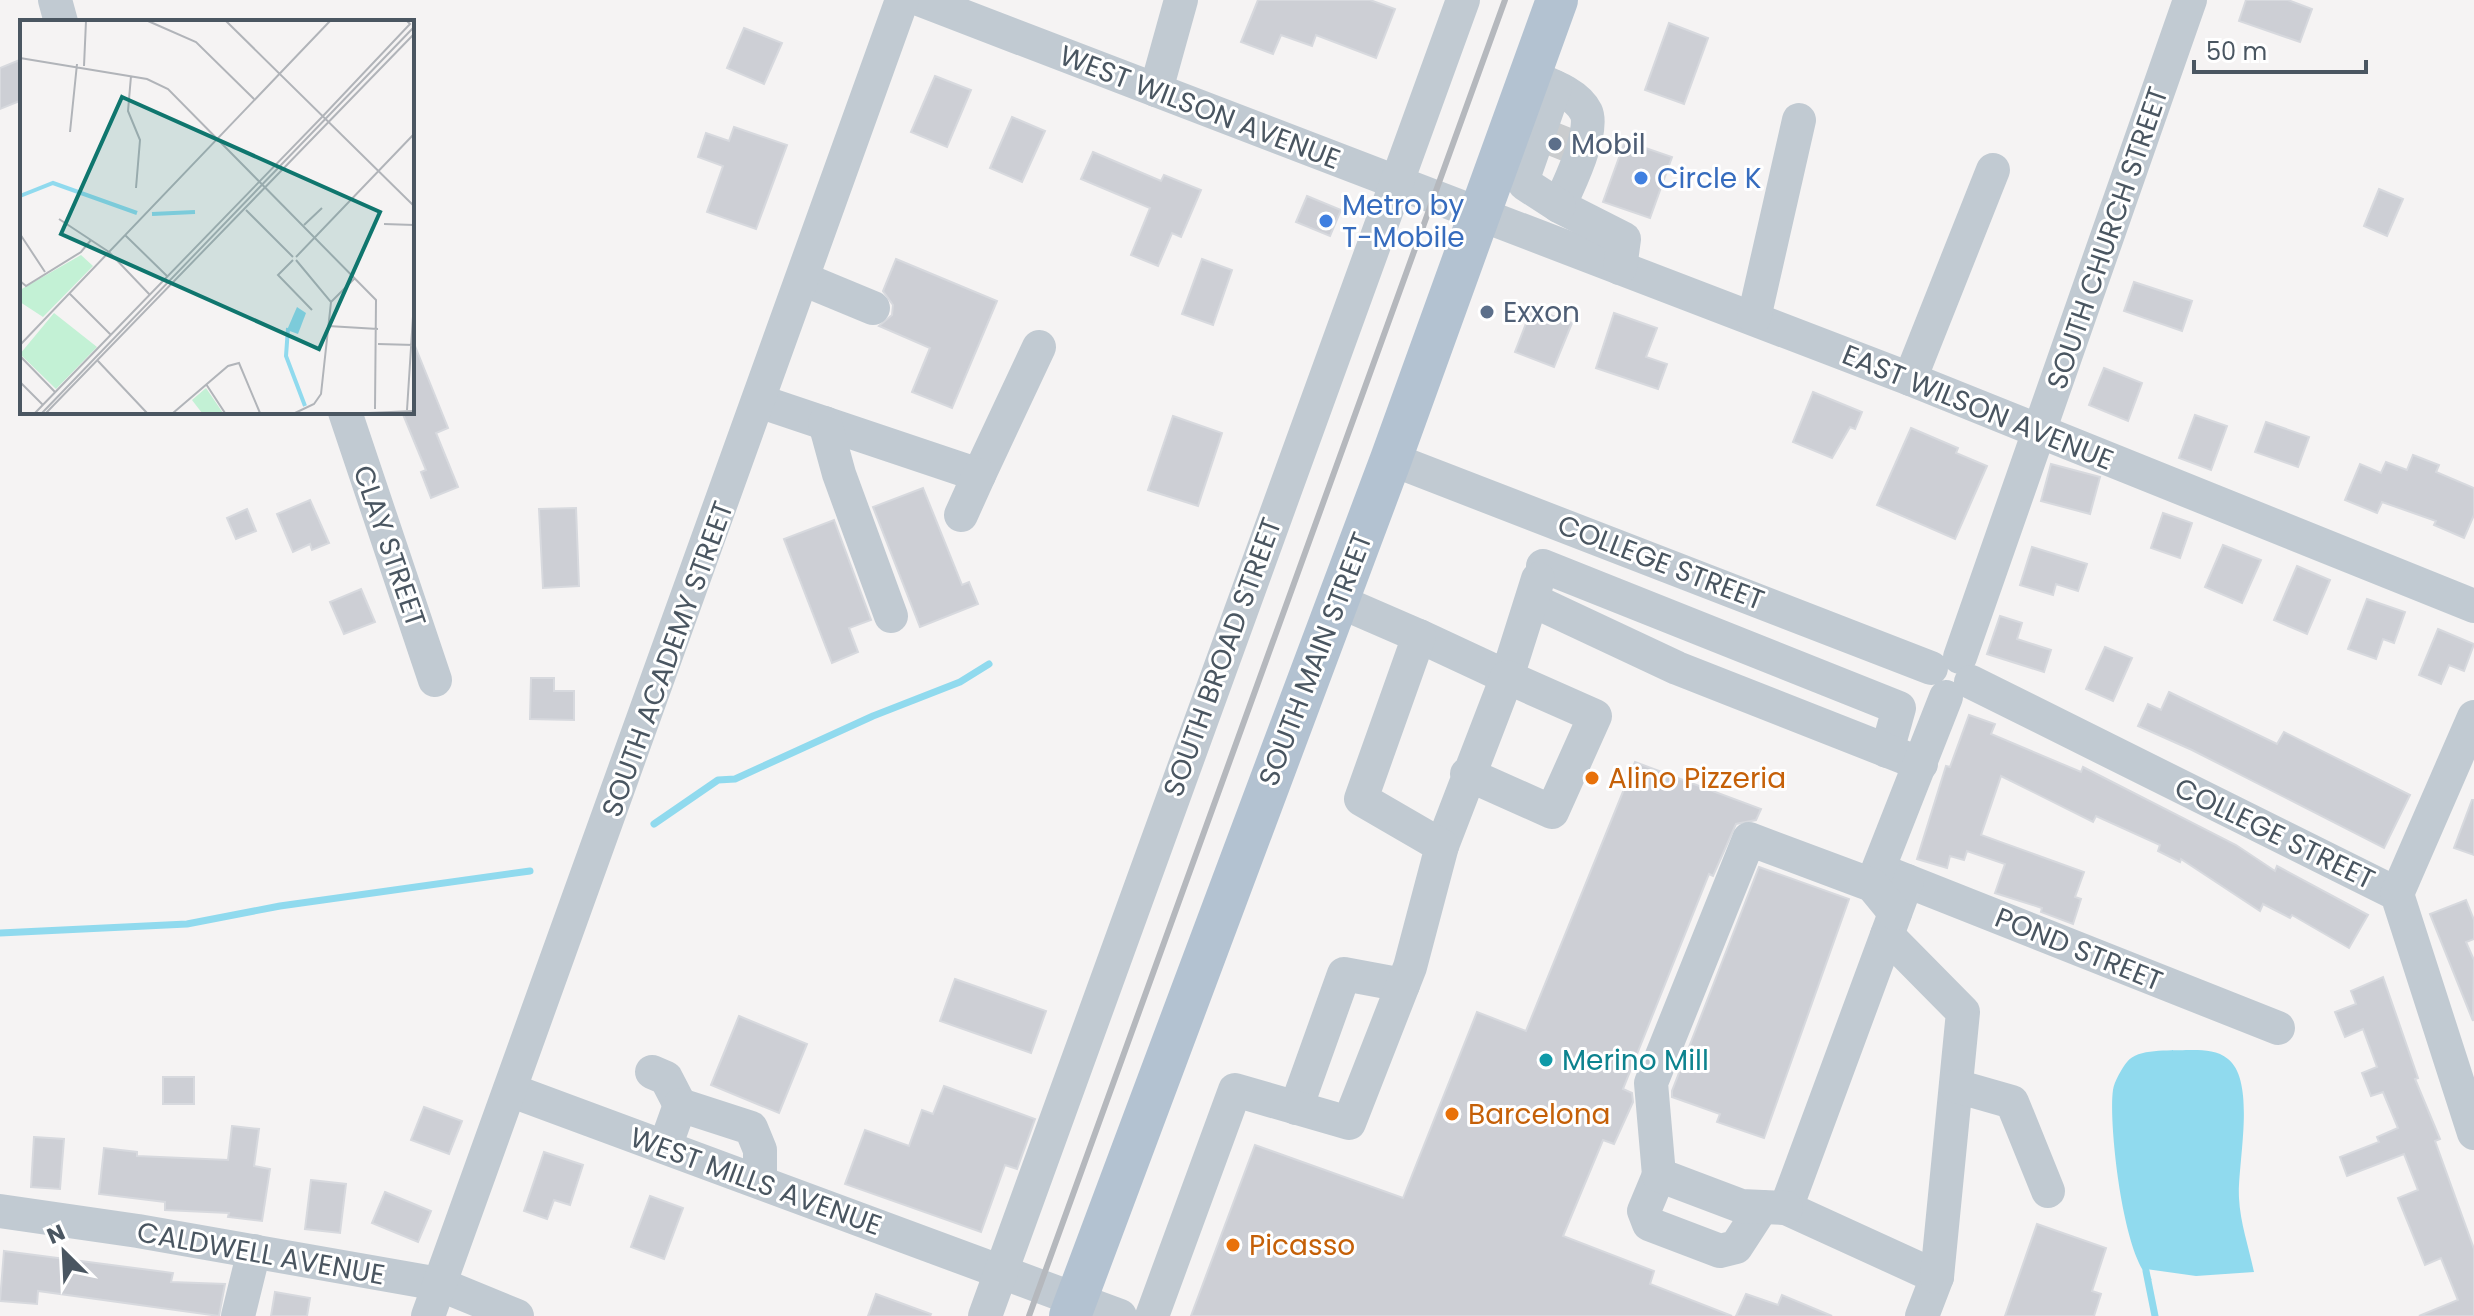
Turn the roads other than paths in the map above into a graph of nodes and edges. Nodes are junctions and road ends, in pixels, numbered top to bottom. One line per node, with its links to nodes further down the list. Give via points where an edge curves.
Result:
1 (55, 0): 8 (street)
2 (902, 0): 18 (street, SOUTH ACADEMY STREET)
3 (921, 0): 10 (street, WEST WILSON AVENUE)
4 (1181, 0): 10 (street)
5 (1463, 0): 14 (street, SOUTH BROAD STREET)
6 (1557, 0): 9 (main road, SOUTH MAIN STREET)
7 (2190, 0): 26 (street, SOUTH CHURCH STREET)
8 (60, 20)
9 (1542, 82): 12 (street); 12 (street, via 1575,98 1589,120); 16 (main road, SOUTH MAIN STREET)
10 (1156, 90): 14 (street, WEST WILSON AVENUE)
11 (1799, 120): 20 (street)
12 (1558, 141): 15 (street); 15 (street, via 1525,173 1525,184)
13 (1993, 170): 22 (street)
14 (1396, 182): 16 (street, WEST WILSON AVENUE); 64 (street, SOUTH BROAD STREET)
15 (1559, 206): 17 (street, via 1624,239)
16 (1479, 215): 17 (street, EAST WILSON AVENUE); 27 (main road, SOUTH MAIN STREET)
17 (1620, 268): 20 (street, EAST WILSON AVENUE)
18 (803, 279): 19 (street); 23 (street, SOUTH ACADEMY STREET)
19 (873, 308)
20 (1754, 318): 22 (street, EAST WILSON AVENUE)
21 (1039, 347): 28 (street)
22 (1910, 379): 26 (street, EAST WILSON AVENUE)
23 (759, 401): 25 (street); 52 (street, SOUTH ACADEMY STREET)
24 (346, 414): 39 (street, CLAY STREET)
25 (825, 423): 28 (street); 35 (street)
26 (2040, 431): 34 (street, EAST WILSON AVENUE); 37 (street, SOUTH CHURCH STREET)
27 (1391, 459): 30 (street, COLLEGE STREET); 32 (main road, SOUTH MAIN STREET)
28 (979, 475): 29 (street)
29 (961, 515)
30 (1557, 521): 31 (street); 37 (street, COLLEGE STREET)
31 (1543, 566): 33 (street); 41 (street, via 1899,708)
32 (1336, 600): 36 (street); 67 (main road, SOUTH MAIN STREET)
33 (1532, 600): 38 (street); 41 (street, via 1677,668)
34 (2474, 606)
35 (891, 616)
36 (1419, 636): 38 (street); 44 (street, via 1361,799)
37 (1952, 676): 42 (street, SOUTH CHURCH STREET); 46 (street, COLLEGE STREET)
38 (1507, 677): 43 (street); 43 (street, via 1595,716 1552,812)
39 (435, 680)
40 (2474, 717): 46 (street)
41 (1887, 751): 42 (street)
42 (1921, 764): 45 (street, SOUTH CHURCH STREET)
43 (1467, 774): 44 (street)
44 (1442, 846): 48 (street)
45 (1886, 878): 47 (street, SOUTH CHURCH STREET); 49 (street, POND STREET); 58 (street, POND STREET, via 1749,839 1651,1083)
46 (2397, 894): 53 (street, COLLEGE STREET)
47 (1891, 924): 51 (street, via 1963,1012); 61 (street, SOUTH CHURCH STREET)
48 (1403, 985): 55 (street, via 1344,974); 55 (street, via 1349,1123)
49 (2278, 1028)
50 (652, 1072): 54 (street, via 666,1078)
51 (1956, 1086): 60 (street, via 2012,1102); 65 (street)
52 (510, 1090): 57 (street, WEST MILLS AVENUE); 66 (street, SOUTH ACADEMY STREET)
53 (2468, 1091): 56 (street, COLLEGE STREET)
54 (680, 1105): 57 (street); 59 (street, via 751,1128 760,1150)
55 (1296, 1108): 73 (street, via 1235,1090)
56 (2474, 1133)
57 (665, 1147): 59 (street, WEST MILLS AVENUE)
58 (1659, 1175): 61 (street, via 1741,1206); 61 (street, SOUTH CHURCH STREET, via 1644,1211 1649,1224 1720,1251 1736,1247)
59 (760, 1182): 64 (street, WEST MILLS AVENUE)
60 (2048, 1191)
61 (1774, 1208): 65 (street)
62 (0, 1211): 63 (street, CALDWELL AVENUE)
63 (254, 1251): 66 (street, CALDWELL AVENUE); 68 (street)
64 (1002, 1271): 67 (street, WEST MILLS AVENUE); 71 (street, SOUTH BROAD STREET)
65 (1937, 1277): 74 (street)
66 (439, 1284): 69 (street, SOUTH ACADEMY STREET); 70 (street, CALDWELL AVENUE)
67 (1074, 1307): 72 (street, WEST MILLS AVENUE)
68 (238, 1316)
69 (428, 1316)
70 (517, 1316)
71 (985, 1316)
72 (1120, 1316)
73 (1152, 1316)
74 (1922, 1316)

